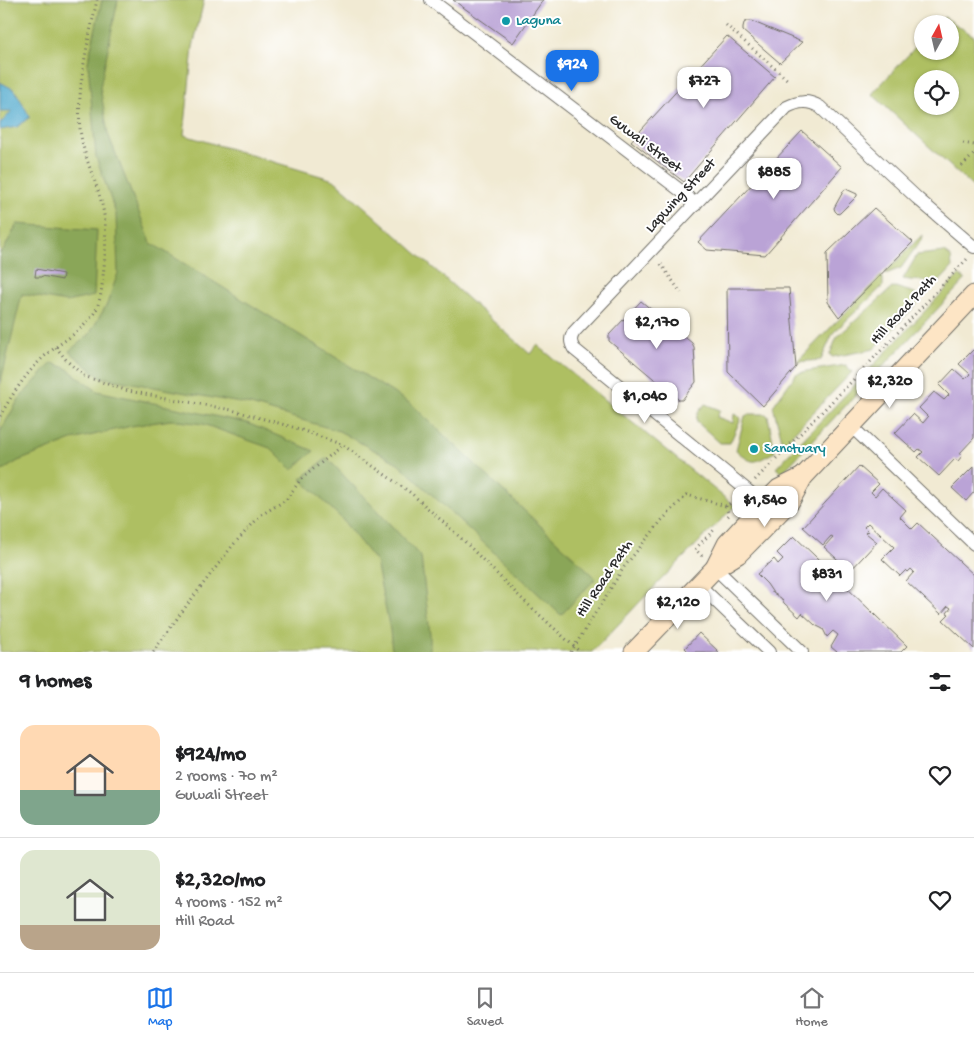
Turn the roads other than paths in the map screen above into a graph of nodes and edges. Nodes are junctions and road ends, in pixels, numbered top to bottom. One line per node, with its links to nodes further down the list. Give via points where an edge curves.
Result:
1 (431, 0): 2 (street, Guwali Street, via 685,194)
2 (695, 205): 3 (street, Lapwing Street, via 787,107 808,102 820,107); 7 (street, Lapwing Street, via 574,332 571,341 574,348)
3 (974, 247)
4 (974, 295): 5 (street)
5 (851, 426): 6 (street); 8 (street)
6 (803, 477): 7 (street, via 779,489); 9 (street, via 790,501 738,554)
7 (764, 504): 9 (street, via 727,544)
8 (974, 544)
9 (715, 568): 10 (street); 13 (street)
10 (699, 585): 11 (street); 12 (street)
11 (634, 652)
12 (769, 652)
13 (802, 652)

